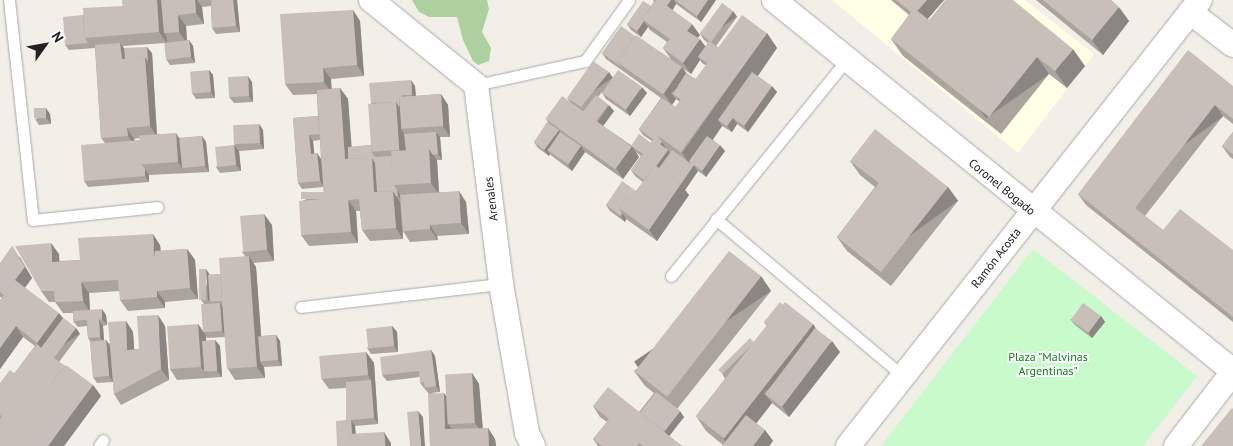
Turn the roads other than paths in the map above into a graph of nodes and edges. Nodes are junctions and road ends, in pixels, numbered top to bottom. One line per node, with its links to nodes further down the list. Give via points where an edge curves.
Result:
1 (9, 0): 9 (lane, via 33,220)
2 (371, 0): 8 (street)
3 (629, 0): 8 (lane, via 585,61)
4 (776, 1): 7 (street, Coronel Bogado)
5 (1195, 6): 6 (street); 10 (street, Ramón Acosta)
6 (1233, 45)
7 (846, 61): 10 (street, Coronel Bogado); 11 (lane)
8 (476, 85): 13 (street, Arenales)
9 (157, 207)
10 (1032, 212): 15 (street, Coronel Bogado); 16 (street, Ramón Acosta)
11 (716, 219): 12 (lane); 16 (lane)
12 (670, 276)
13 (501, 284): 14 (lane); 17 (street, Arenales, via 527,433)
14 (301, 307)
15 (1233, 372): 19 (street)
16 (903, 376): 18 (street, Ramón Acosta)
17 (533, 446)
18 (848, 446)
19 (1176, 446)

